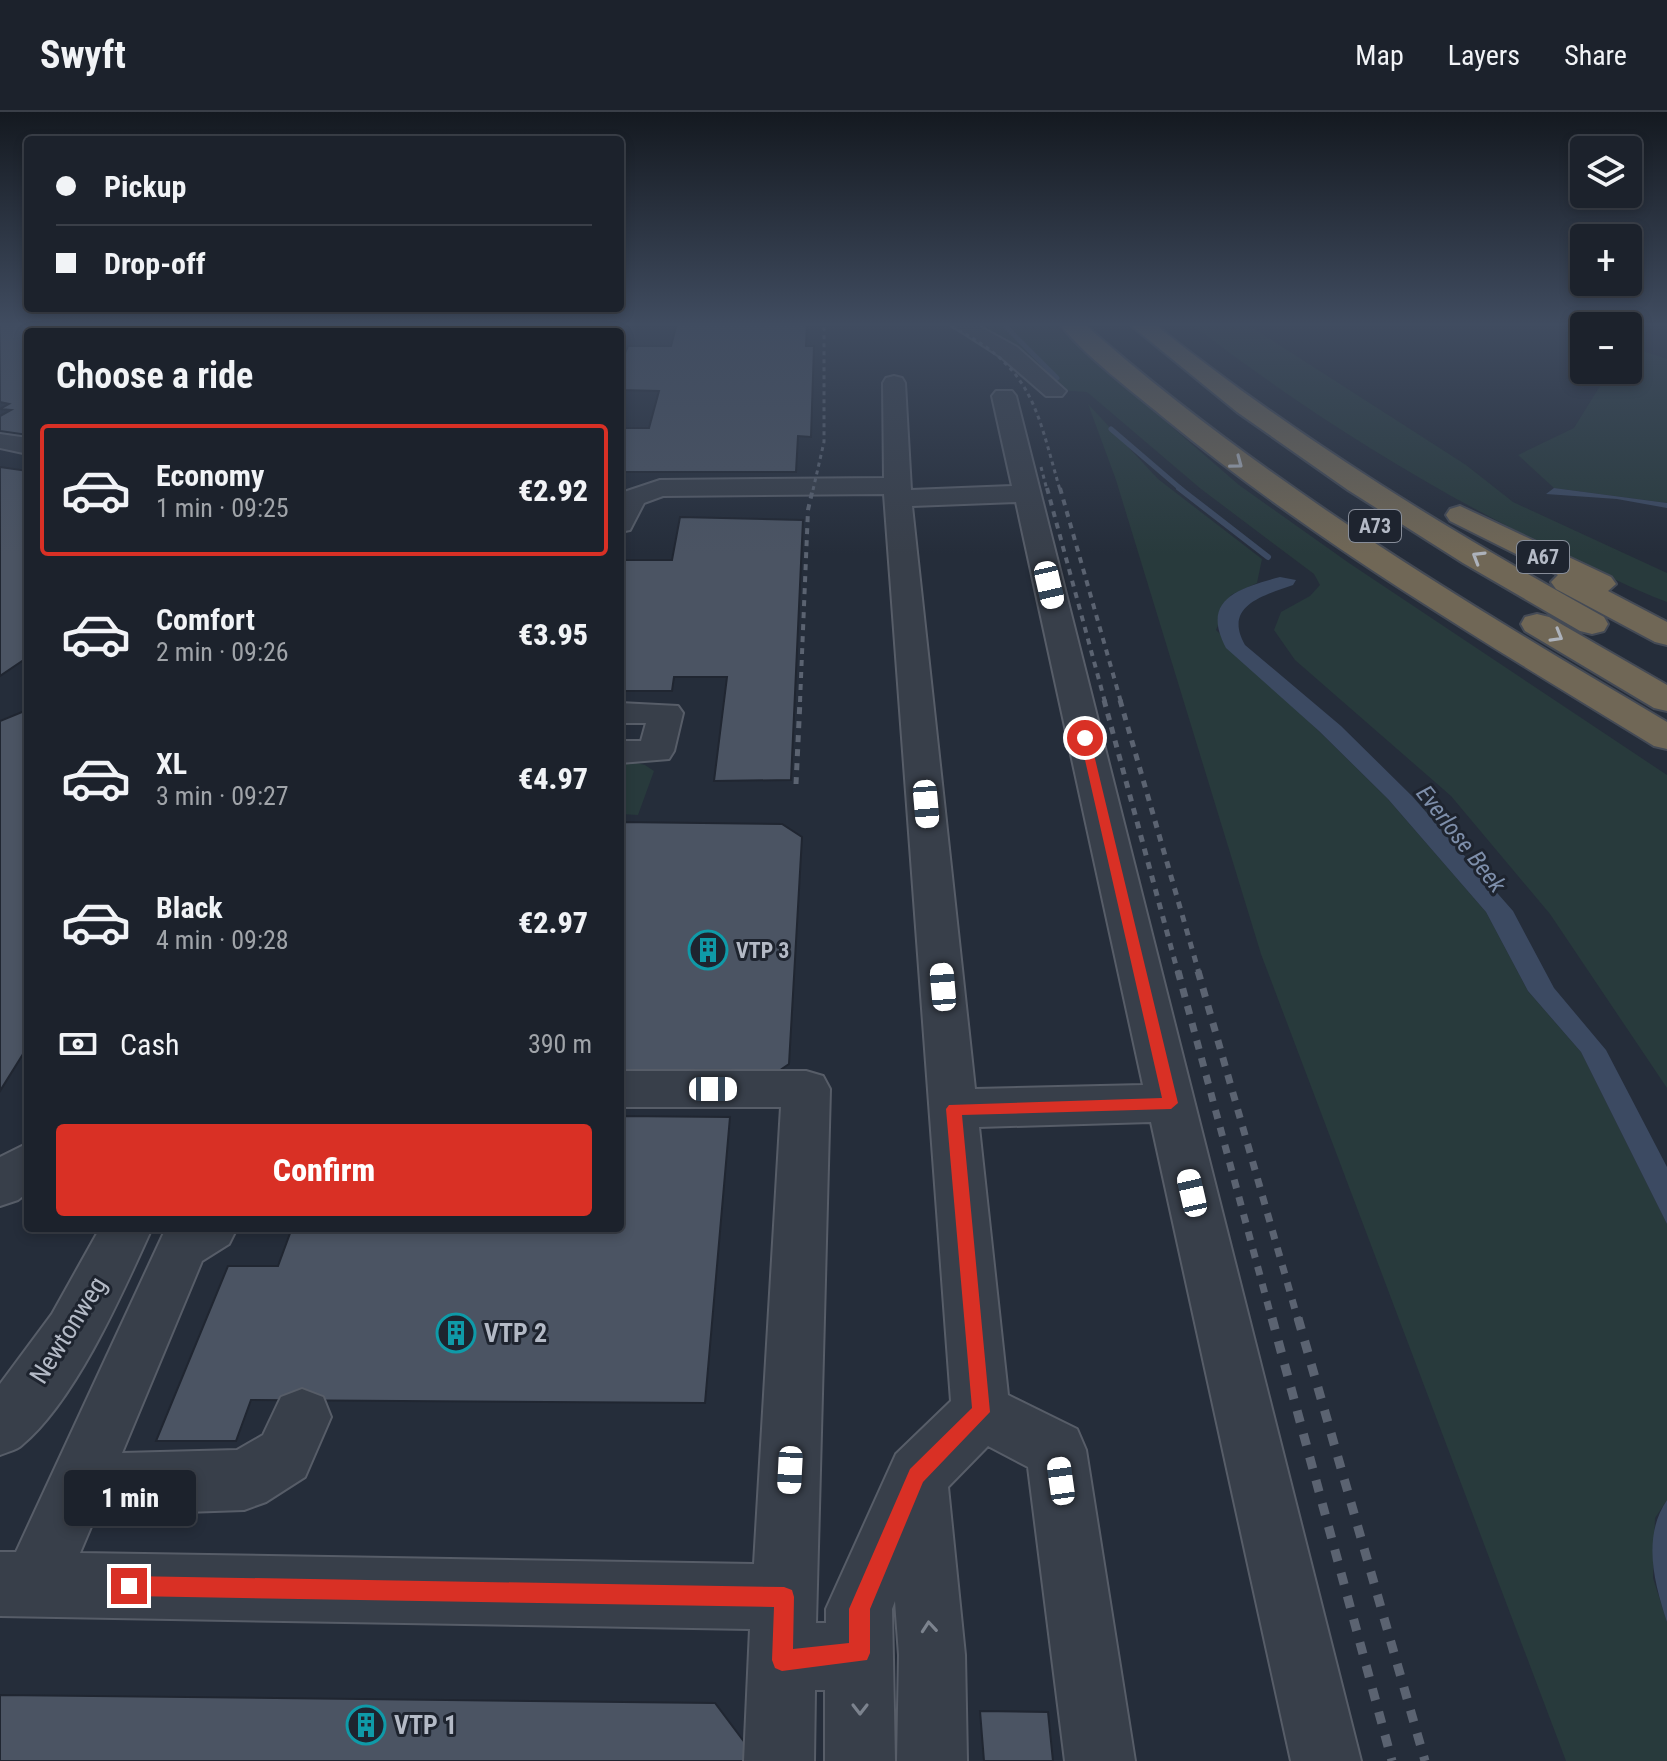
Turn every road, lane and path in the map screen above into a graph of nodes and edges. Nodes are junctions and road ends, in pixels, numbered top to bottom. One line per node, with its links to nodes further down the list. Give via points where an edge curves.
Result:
1 (895, 400): 10 (street)
2 (1005, 400): 11 (street)
3 (1157, 400): 15 (highway, A73, one-way to 15, via 1246,470)
4 (1195, 400): 17 (highway, A73, one-way to 17, via 1381,530)
5 (1239, 400): 16 (highway, A73, one-way to 5, via 1413,518)
6 (1294, 411): 9 (highway)
7 (0, 441): 8 (street)
8 (24, 445)
9 (1356, 454)
10 (898, 492): 11 (street); 13 (street, via 660,488 633,498); 24 (street)
11 (1028, 494): 23 (street)
12 (1423, 496): 14 (highway, A67); 16 (highway, A73)
13 (624, 516)
14 (1667, 612)
15 (1480, 625): 19 (highway, A73); 21 (highway, A73)
16 (1661, 647)
17 (1667, 700)
18 (624, 713): 20 (street, via 666,713 656,751)
19 (1667, 738)
20 (624, 752)
21 (1667, 765)
22 (624, 1089): 35 (street, via 806,1089)
23 (1171, 1103): 24 (street); 42 (street)
24 (954, 1109): 29 (street)
25 (24, 1167): 26 (street)
26 (0, 1185)
27 (124, 1232): 31 (street, Newtonweg, via 90,1304 21,1405)
28 (205, 1232): 33 (street, via 182,1246)
29 (981, 1412): 32 (street); 41 (street, via 1056,1450)
30 (302, 1417): 33 (street, via 284,1456 244,1480)
31 (0, 1426)
32 (917, 1475): 36 (street, via 859,1609); 40 (street, one-way to 32, via 932,1655)
33 (78, 1485): 34 (street)
34 (18, 1584): 35 (street)
35 (784, 1597): 37 (street)
36 (859, 1653): 37 (street); 39 (street, one-way to 39)
37 (782, 1660): 38 (street)
38 (779, 1761)
39 (860, 1761)
40 (932, 1761)
41 (1100, 1761)
42 (1326, 1761)

